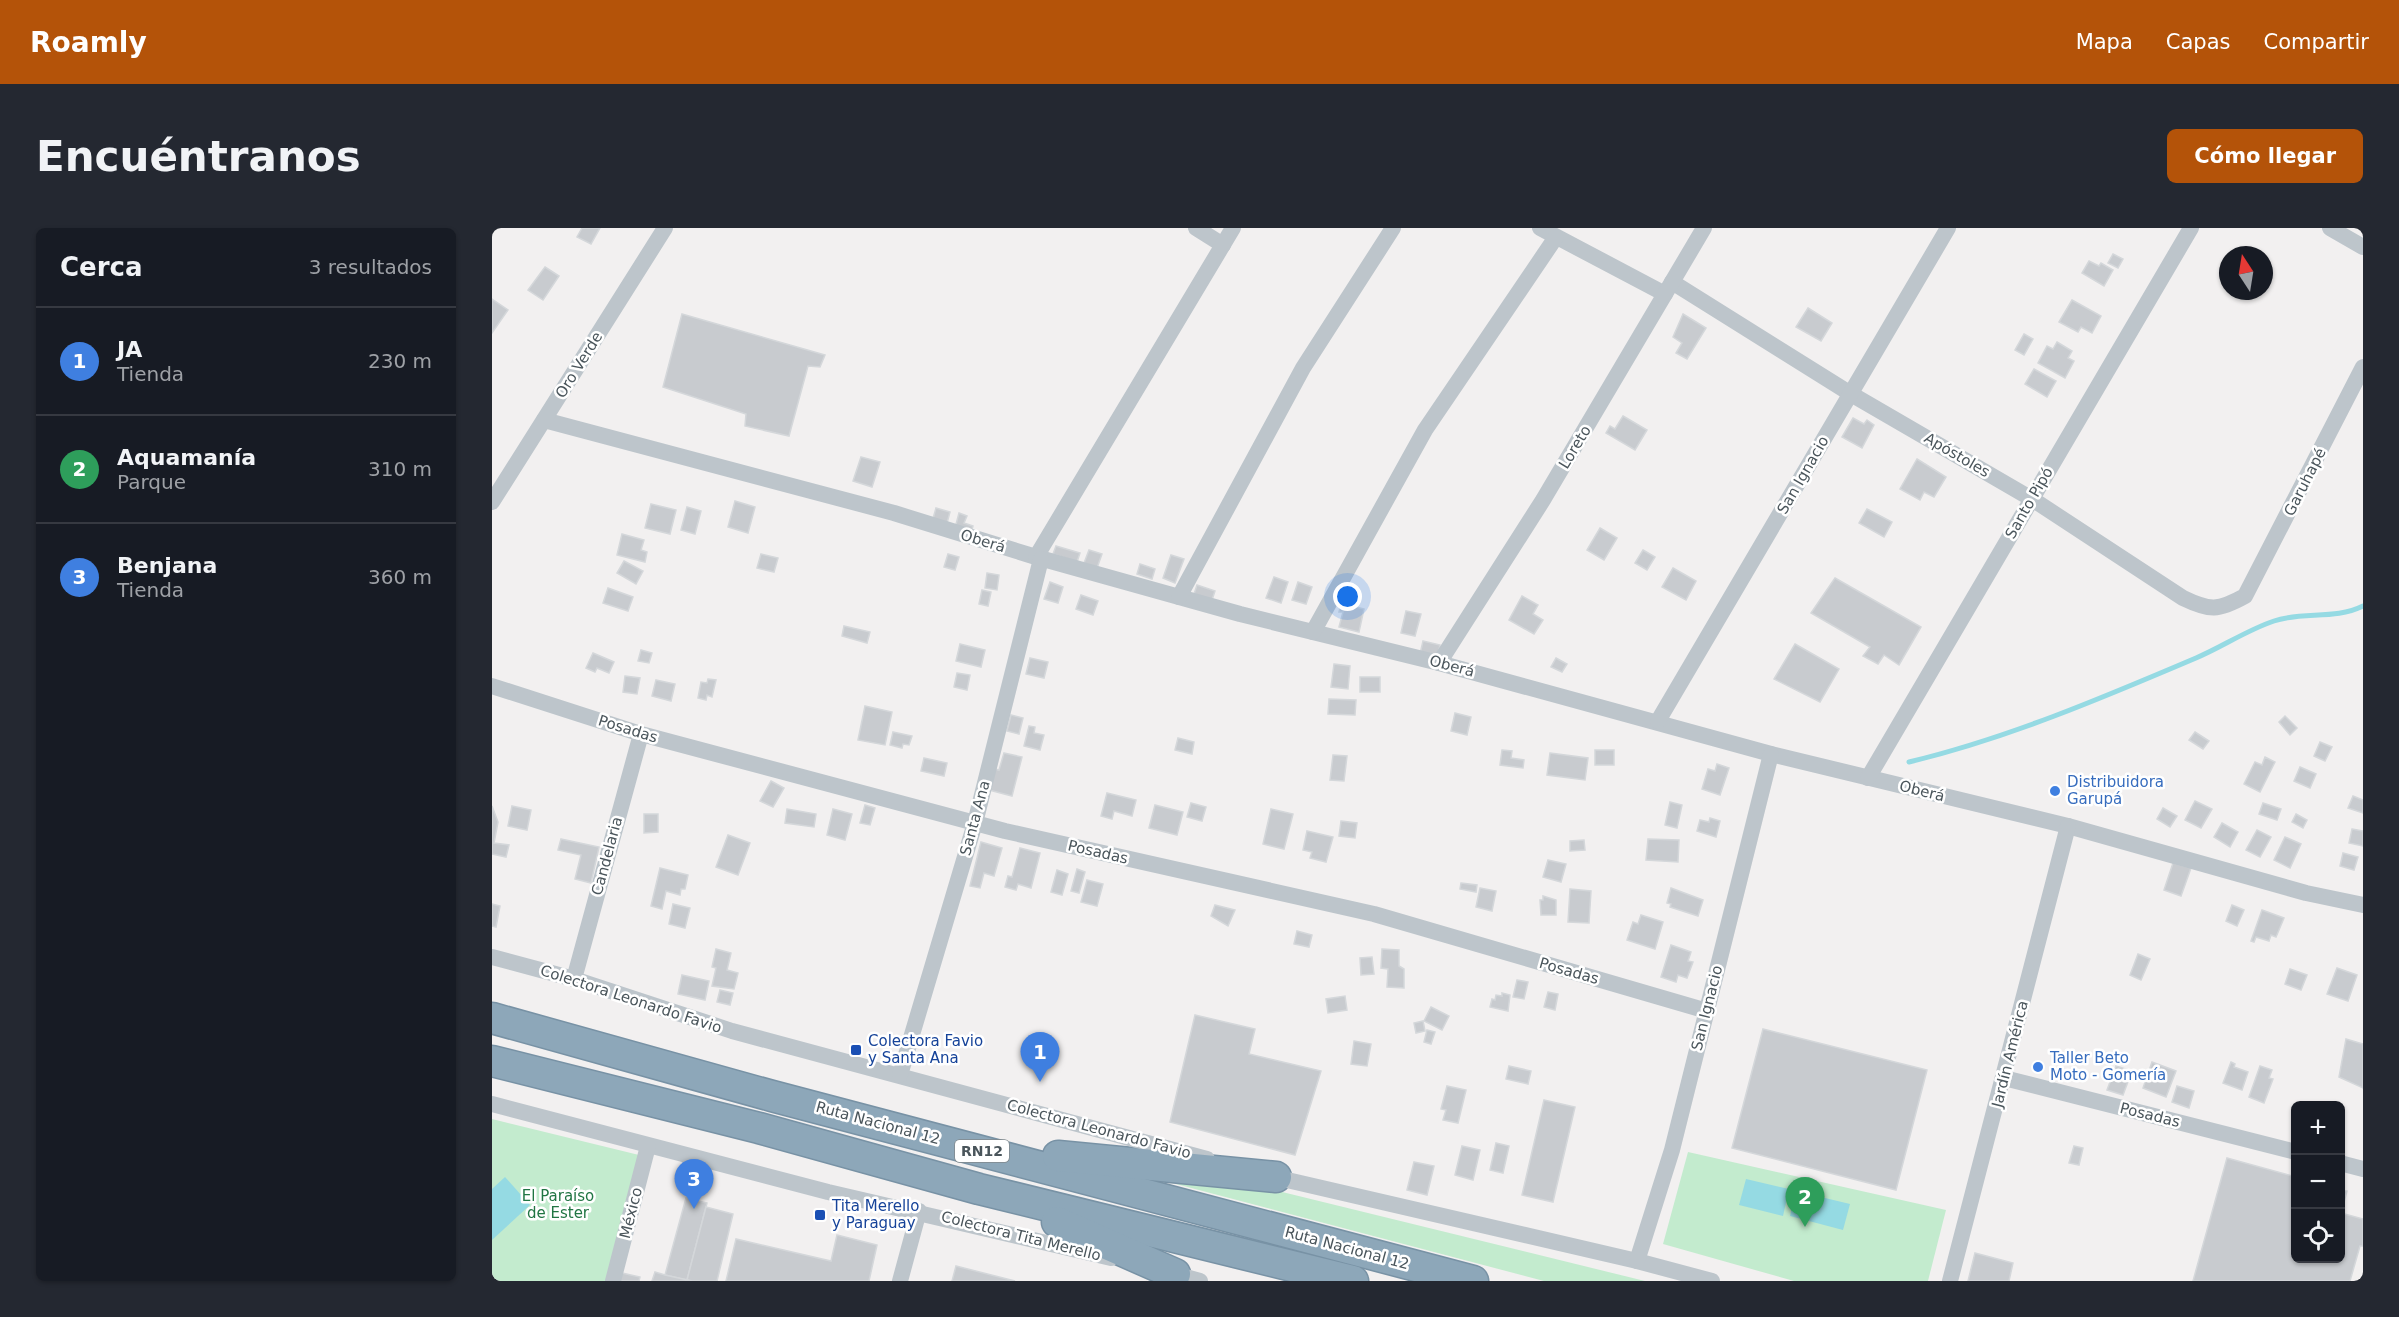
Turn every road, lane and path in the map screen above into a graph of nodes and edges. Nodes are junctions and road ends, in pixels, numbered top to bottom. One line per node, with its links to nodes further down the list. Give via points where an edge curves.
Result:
1 (664, 228): 16 (street, Oro Verde)
2 (1197, 228): 11 (street)
3 (1233, 228): 11 (street, Santa Ana)
4 (1393, 228): 22 (street, via 1304,368)
5 (1540, 228): 10 (street, Apóstoles)
6 (1704, 228): 13 (street, Loreto)
7 (1948, 228): 15 (street, San Ignacio)
8 (2191, 228): 18 (street, Santo Pipó)
9 (2330, 228): 12 (street)
10 (1556, 237): 13 (street, Apóstoles); 23 (street, via 1425,430)
11 (1223, 245): 20 (street, Santa Ana)
12 (2363, 247)
13 (1669, 288): 15 (street, Apóstoles); 24 (street, Loreto, via 1543,500)
14 (2363, 367): 21 (street, Garuhapé)
15 (1851, 394): 18 (street, Apóstoles); 26 (street, San Ignacio)
16 (544, 420): 17 (street, Oro Verde); 20 (street, Oberá, via 894,513)
17 (499, 474): 19 (street, Oro Verde)
18 (2032, 499): 21 (street, Apóstoles, via 2204,608 2224,608); 29 (street, Santo Pipó)
19 (492, 502)
20 (1039, 558): 22 (street, Oberá); 30 (street, Santa Ana)
21 (2245, 596)
22 (1179, 597): 23 (street, Oberá)
23 (1313, 632): 24 (street, Oberá)
24 (1439, 663): 26 (street, Oberá)
25 (492, 686): 27 (street, Posadas)
26 (1658, 721): 28 (street, Oberá)
27 (641, 734): 30 (street, Posadas); 34 (street, Candelaria)
28 (1771, 753): 29 (street, Oberá); 35 (street, San Ignacio)
29 (1868, 778): 31 (street, Oberá)
30 (975, 823): 35 (street, Posadas, via 1374,914); 38 (street, Santa Ana)
31 (2068, 826): 32 (street, Oberá, via 2306,893); 39 (street, Jardín América)
32 (2363, 905)
33 (492, 957): 34 (street, Colectora Leonardo Favio)
34 (574, 978): 38 (street, Colectora Leonardo Favio, via 732,1031)
35 (1707, 1011): 49 (street, San Ignacio, via 1672,1150)
36 (492, 1018): 42 (highway, Ruta Nacional 12 / RN12)
37 (492, 1061): 47 (highway, Ruta Nacional 12 / RN12, via 759,1128)
38 (900, 1075): 46 (street, Colectora Leonardo Favio)
39 (2004, 1078): 43 (street, Posadas); 56 (street, Jardín América)
40 (492, 1104): 41 (street, Colectora Tita Merello)
41 (648, 1146): 48 (street, Colectora Tita Merello); 51 (street, México)
42 (971, 1148): 46 (highway); 54 (highway, Ruta Nacional 12 / RN12)
43 (2291, 1151)
44 (2345, 1164): 45 (street)
45 (2363, 1169)
46 (1276, 1177): 49 (street, Colectora Leonardo Favio)
47 (979, 1189): 50 (highway); 53 (highway, Ruta Nacional 12 / RN12)
48 (919, 1211): 50 (street, Colectora Tita Merello); 52 (street)
49 (1637, 1261): 55 (street, Colectora Leonardo Favio)
50 (1190, 1279)
51 (613, 1281)
52 (900, 1281)
53 (1353, 1281)
54 (1473, 1281)
55 (1712, 1281)
56 (1950, 1281)

